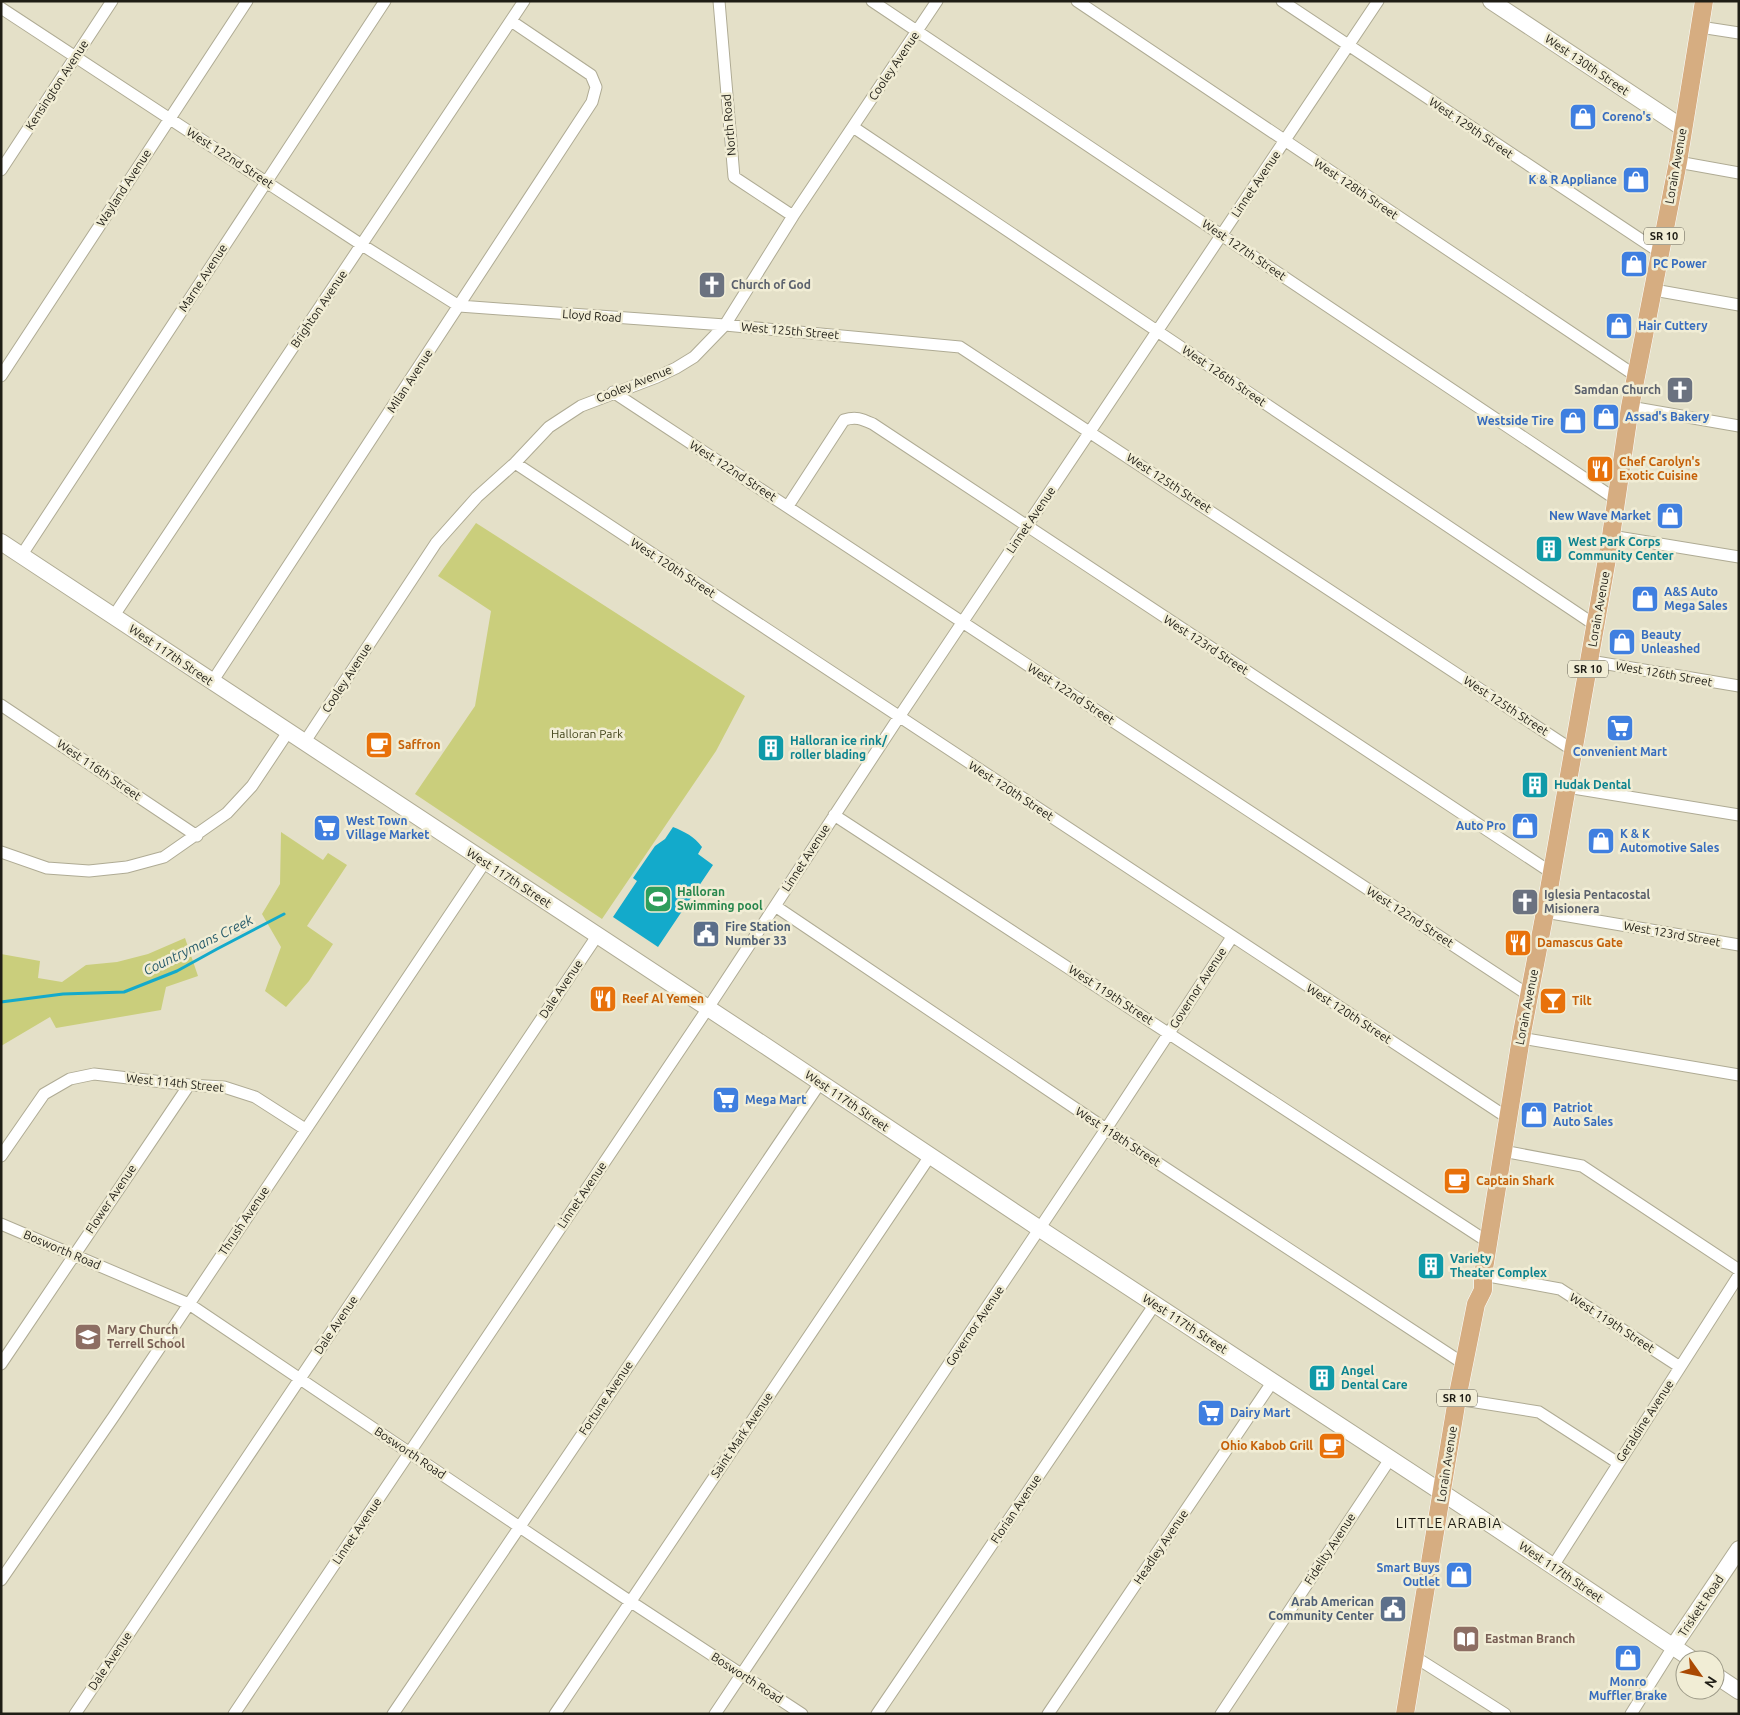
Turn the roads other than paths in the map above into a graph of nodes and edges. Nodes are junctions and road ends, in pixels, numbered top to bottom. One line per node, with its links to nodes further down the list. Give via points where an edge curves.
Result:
1 (112, 1): 19 (street, Kensington Avenue)
2 (247, 1): 20 (street, Wayland Avenue)
3 (385, 1): 27 (street, Marne Avenue)
4 (524, 1): 14 (street, Brighton Avenue)
5 (720, 1): 28 (street, North Road, via 734,177)
6 (872, 1): 16 (street, West 127th Street)
7 (937, 1): 16 (street, Cooley Avenue)
8 (1077, 1): 23 (street, West 128th Street)
9 (1282, 1): 18 (street, West 129th Street)
10 (1378, 1): 18 (street, Linnet Avenue)
11 (1491, 1): 22 (main road, West 130th Street)
12 (1704, 1): 15 (main road, Lorain Avenue / SR 10)
13 (1, 8): 19 (street, West 122nd Street)
14 (511, 21): 30 (street, Brighton Avenue); 34 (street, Milan Avenue, via 591,75 596,87 592,102)
15 (1700, 27): 17 (street); 22 (main road, Lorain Avenue / SR 10)
16 (917, 31): 21 (street, Cooley Avenue); 29 (street, West 127th Street)
17 (1739, 33)
18 (1348, 46): 23 (street, Linnet Avenue); 31 (street, West 129th Street)
19 (76, 57): 20 (street, West 122nd Street); 25 (street, Kensington Avenue)
20 (170, 120): 27 (street, West 122nd Street); 37 (street, Wayland Avenue)
21 (853, 127): 28 (street, Cooley Avenue); 36 (street, West 126th Street)
22 (1683, 128): 24 (main road, Lorain Avenue / SR 10)
23 (1284, 141): 29 (street, Linnet Avenue); 38 (street, West 128th Street)
24 (1678, 162): 26 (street); 31 (main road, Lorain Avenue / SR 10)
25 (1, 170)
26 (1739, 173)
27 (266, 181): 30 (street, West 122nd Street); 49 (street, Marne Avenue)
28 (793, 216): 35 (street, Cooley Avenue)
29 (1221, 235): 36 (street, Linnet Avenue); 44 (street, West 127th Street)
30 (362, 245): 34 (street, West 122nd Street); 51 (street, Brighton Avenue)
31 (1661, 253): 32 (main road, Lorain Avenue / SR 10)
32 (1654, 290): 33 (street); 38 (main road, Lorain Avenue / SR 10)
33 (1739, 305)
34 (459, 306): 35 (street, Lloyd Road); 55 (street, Milan Avenue)
35 (724, 326): 39 (street, Cooley Avenue, via 688,361 657,377); 42 (street, West 125th Street, via 960,347)
36 (1157, 331): 42 (street, Linnet Avenue); 53 (street, West 126th Street)
37 (1, 376)
38 (1636, 376): 40 (main road, Lorain Avenue / SR 10)
39 (613, 392): 43 (street, Cooley Avenue, via 581,406 549,427); 45 (street, West 122nd Street)
40 (1630, 407): 41 (street); 44 (main road, Lorain Avenue / SR 10)
41 (1739, 426)
42 (1090, 431): 46 (street, Linnet Avenue); 61 (street, West 125th Street)
43 (515, 463): 58 (street, West 120th Street); 60 (street, Cooley Avenue, via 476,497 436,543)
44 (1617, 500): 47 (main road, Lorain Avenue / SR 10)
45 (788, 506): 46 (street, West 123rd Street, via 844,420 853,417 873,424); 52 (street, West 122nd Street)
46 (1026, 527): 52 (street, Linnet Avenue); 68 (street, West 123rd Street)
47 (1611, 536): 50 (street); 53 (main road, Lorain Avenue / SR 10)
48 (1, 542): 49 (main road, West 117th Street)
49 (22, 556): 51 (main road, West 117th Street)
50 (1739, 557)
51 (113, 616): 55 (main road, West 117th Street)
52 (962, 622): 58 (street, Linnet Avenue); 74 (street, West 122nd Street)
53 (1595, 625): 54 (main road, Lorain Avenue / SR 10)
54 (1590, 661): 56 (street, West 126th Street); 61 (main road, Lorain Avenue / SR 10)
55 (212, 682): 59 (main road, West 117th Street)
56 (1739, 686)
57 (1, 705): 65 (street, West 116th Street)
58 (899, 717): 63 (street, Linnet Avenue); 72 (street, West 120th Street)
59 (288, 732): 60 (main road, West 117th Street); 65 (street, via 252,786 227,813)
60 (304, 742): 67 (main road, West 117th Street)
61 (1574, 751): 62 (main road, Lorain Avenue / SR 10)
62 (1567, 786): 64 (street); 68 (main road, Lorain Avenue / SR 10)
63 (834, 815): 69 (street, Linnet Avenue); 76 (street, West 119th Street)
64 (1739, 815)
65 (197, 836): 66 (street, via 164,857 90,871 47,868)
66 (1, 852)
67 (485, 862): 71 (main road, West 117th Street); 82 (street, Thrush Avenue)
68 (1552, 873): 70 (main road, Lorain Avenue / SR 10)
69 (775, 906): 75 (street, Linnet Avenue); 83 (street, West 118th Street)
70 (1545, 912): 73 (street, West 123rd Street); 74 (main road, Lorain Avenue / SR 10)
71 (597, 936): 75 (main road, West 117th Street); 98 (street, Dale Avenue)
72 (1232, 937): 76 (street, Governor Avenue); 81 (street, West 120th Street)
73 (1739, 945)
74 (1530, 996): 77 (main road, Lorain Avenue / SR 10)
75 (708, 1008): 79 (main road, West 117th Street); 101 (street, Linnet Avenue)
76 (1169, 1033): 83 (street, Governor Avenue); 89 (street, West 119th Street)
77 (1521, 1038): 78 (street); 81 (main road, Lorain Avenue / SR 10)
78 (1739, 1075)
79 (820, 1083): 86 (main road, West 117th Street); 105 (street, Fortune Avenue)
80 (189, 1086): 82 (street, West 114th Street, via 224,1088 255,1097); 85 (street, West 114th Street, via 94,1074 70,1079 44,1094); 90 (street, Flower Avenue)
81 (1508, 1118): 84 (main road, Lorain Avenue / SR 10)
82 (305, 1129): 93 (street, Thrush Avenue)
83 (1106, 1130): 88 (street, Governor Avenue); 96 (street, West 118th Street)
84 (1503, 1151): 89 (main road, Lorain Avenue / SR 10); 92 (street, via 1582,1166)
85 (1, 1156)
86 (930, 1156): 88 (main road, West 117th Street); 109 (street, Saint Mark Avenue)
87 (1, 1224): 90 (street, Bosworth Road)
88 (1040, 1229): 94 (main road, West 117th Street); 113 (street, Governor Avenue)
89 (1488, 1242): 91 (main road, Lorain Avenue / SR 10)
90 (73, 1255): 93 (street, Bosworth Road); 95 (street, Flower Avenue)
91 (1483, 1275): 96 (main road, Lorain Avenue / SR 10, via 1483,1290 1476,1304); 97 (street, West 119th Street, via 1560,1289)
92 (1738, 1277): 97 (street, Geraldine Avenue)
93 (189, 1304): 98 (street, Bosworth Road); 108 (street, Thrush Avenue)
94 (1155, 1304): 99 (main road, West 117th Street); 122 (street, Florian Avenue)
95 (1, 1364)
96 (1464, 1364): 100 (main road, Lorain Avenue / SR 10)
97 (1680, 1367): 103 (street, Geraldine Avenue)
98 (300, 1379): 101 (street, Bosworth Road); 116 (street, Dale Avenue)
99 (1273, 1381): 102 (main road, West 117th Street); 123 (street, Headley Avenue)
100 (1457, 1399): 103 (street, via 1539,1412); 104 (main road, Lorain Avenue / SR 10)
101 (409, 1453): 105 (street, Bosworth Road); 117 (street, Linnet Avenue)
102 (1390, 1459): 104 (main road, West 117th Street); 124 (street, Fidelity Avenue)
103 (1618, 1463): 107 (street, Geraldine Avenue)
104 (1443, 1493): 107 (main road, West 117th Street); 112 (main road, Lorain Avenue / SR 10)
105 (519, 1526): 109 (street, Bosworth Road); 118 (street, Fortune Avenue)
106 (1739, 1549): 110 (main road, Triskett Road)
107 (1553, 1566): 110 (main road, West 117th Street)
108 (1, 1580)
109 (630, 1601): 113 (street, Bosworth Road); 119 (street, Saint Mark Avenue)
110 (1673, 1647): 111 (main road, West 117th Street); 127 (street, Triskett Road)
111 (1678, 1650)
112 (1415, 1657): 125 (main road, Lorain Avenue / SR 10); 126 (street)
113 (742, 1674): 120 (street, Governor Avenue); 121 (street, Bosworth Road)
114 (1725, 1682): 115 (main road)
115 (1739, 1691)
116 (75, 1714)
117 (234, 1714)
118 (393, 1714)
119 (555, 1714)
120 (715, 1714)
121 (802, 1714)
122 (877, 1714)
123 (1048, 1714)
124 (1222, 1714)
125 (1406, 1714)
126 (1505, 1714)
127 (1631, 1714)

